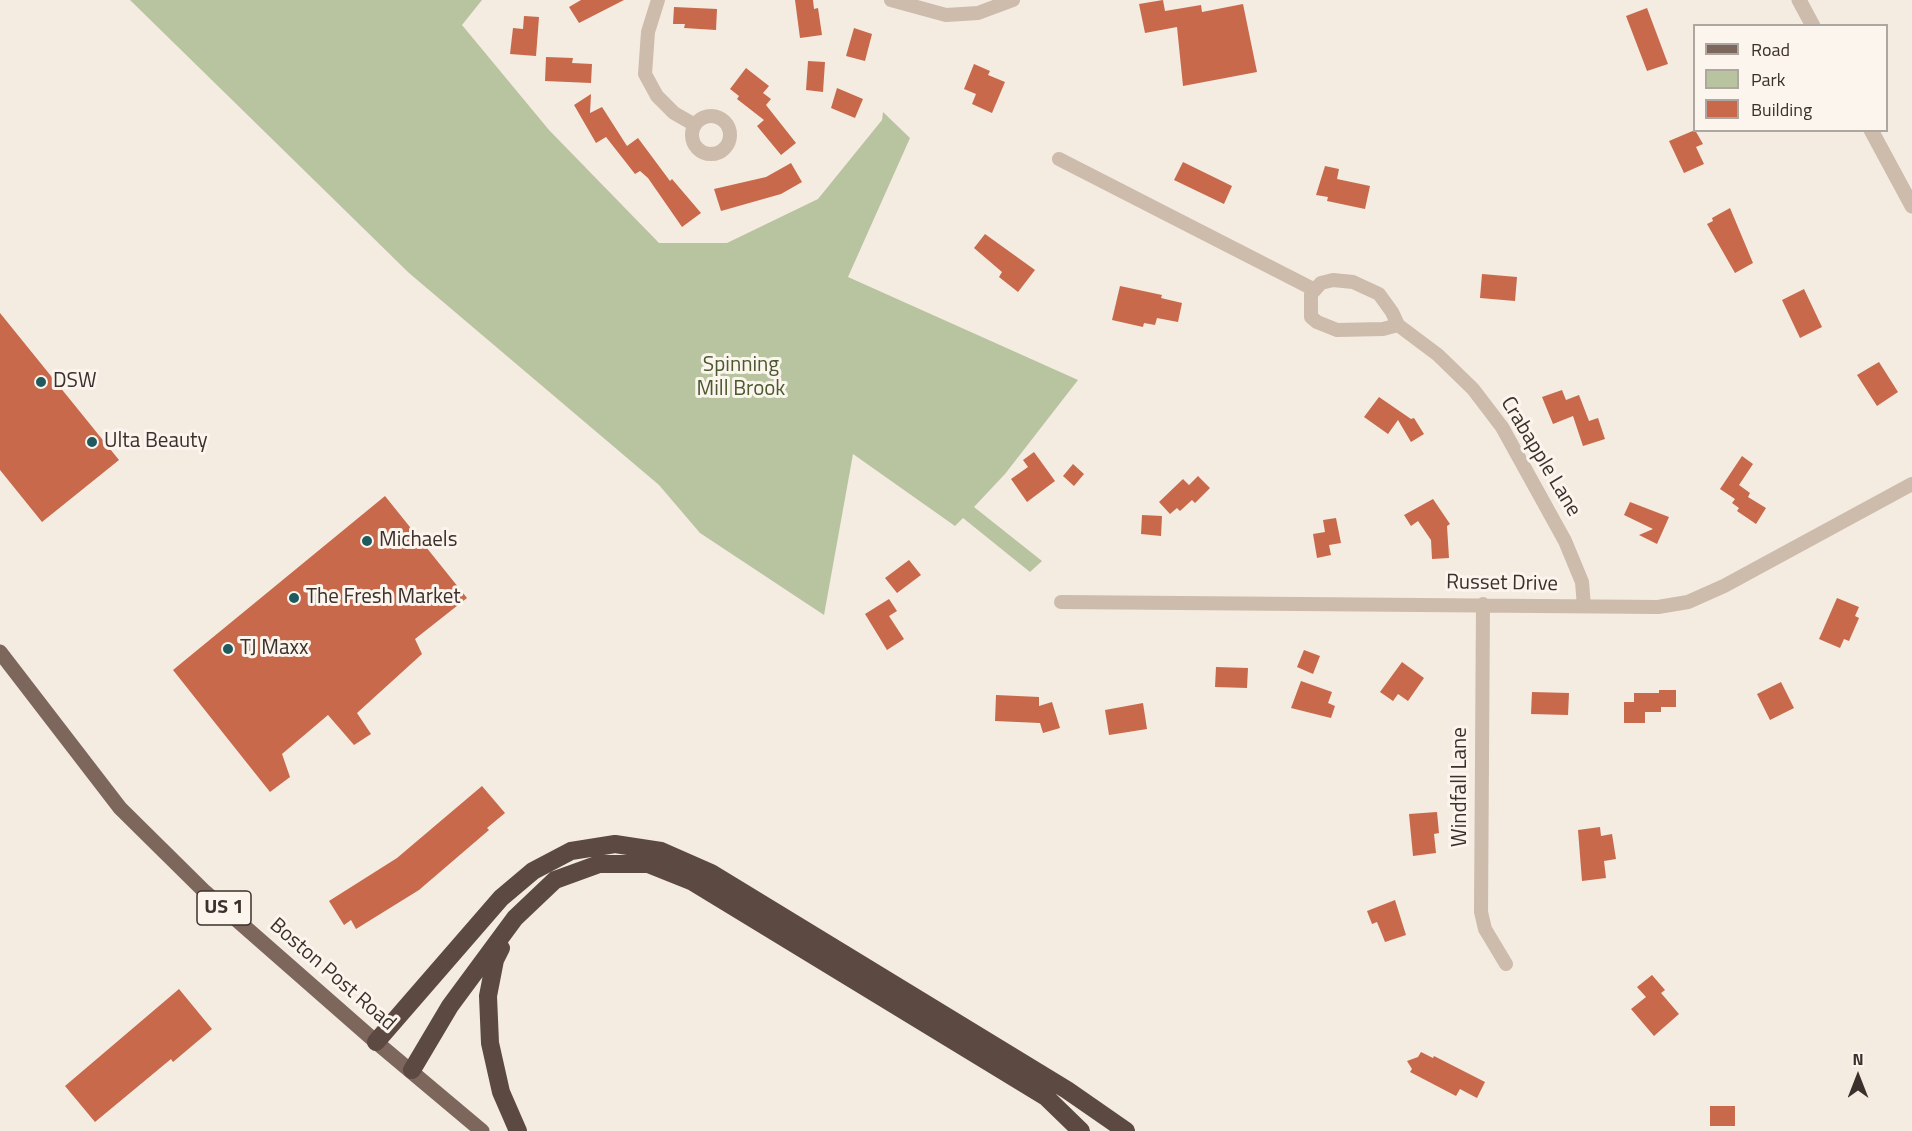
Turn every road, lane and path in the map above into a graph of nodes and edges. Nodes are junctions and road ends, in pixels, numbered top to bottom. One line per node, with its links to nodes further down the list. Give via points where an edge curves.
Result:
1 (658, 0): 6 (street, via 648,32 645,74 657,96 674,113)
2 (891, 0): 3 (street, via 946,15 978,13)
3 (1013, 0)
4 (1799, 0): 5 (street)
5 (1812, 24)
6 (695, 125)
7 (1872, 132): 9 (street)
8 (1059, 159): 10 (street)
9 (1912, 206)
10 (1315, 290): 11 (street, Crabapple Lane, via 1321,283 1334,280 1353,282 1378,294); 11 (street, via 1310,305 1311,317 1317,322 1337,330)
11 (1398, 325): 15 (street, Crabapple Lane, via 1438,355 1473,389 1502,427 1565,541 1582,582)
12 (1912, 484): 15 (street, Russet Drive, via 1688,602 1658,607)
13 (1061, 602): 14 (street, Russet Drive)
14 (1483, 604): 15 (street, Russet Drive); 18 (street, Windfall Lane, via 1481,912 1485,929)
15 (1584, 606)
16 (0, 652): 19 (main road, Boston Post Road / US 1, via 120,808 205,892)
17 (515, 918): 20 (highway, via 450,1006); 22 (highway, via 495,960 488,996 492,1053 501,1092); 23 (highway, via 555,880 599,864 648,864 693,882 1046,1097)
18 (1506, 964)
19 (376, 1042): 20 (main road, Boston Post Road / US 1); 24 (highway, via 501,898 533,871 571,851 615,844 661,851 711,873 1067,1090)
20 (412, 1070): 21 (main road, Boston Post Road / US 1)
21 (482, 1131)
22 (518, 1131)
23 (1081, 1131)
24 (1126, 1131)

